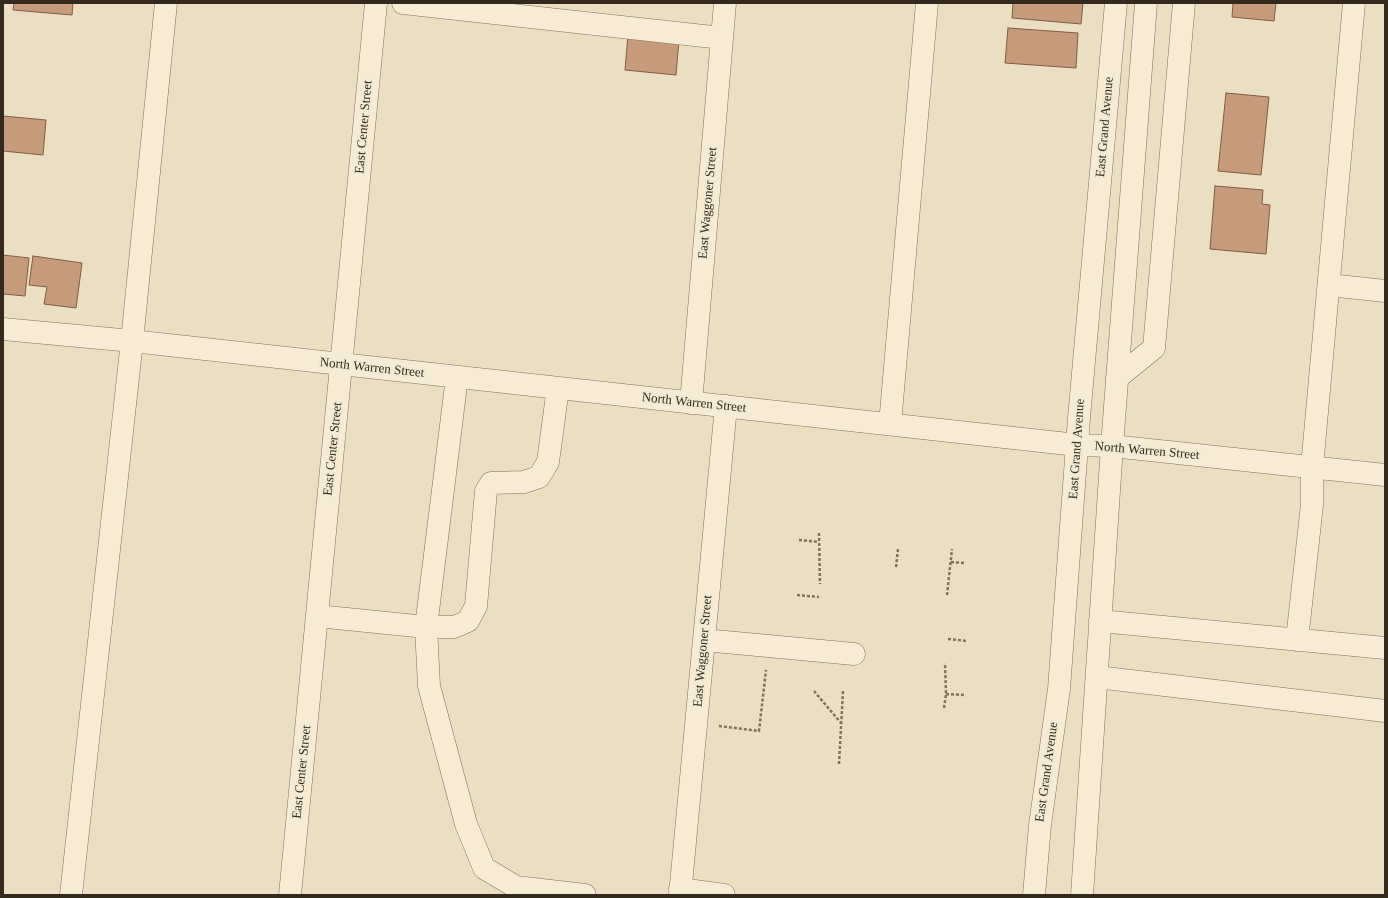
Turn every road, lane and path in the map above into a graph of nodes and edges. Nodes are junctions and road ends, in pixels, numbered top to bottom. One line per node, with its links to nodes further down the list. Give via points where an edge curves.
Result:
1 (166, 3): 15 (street)
2 (376, 3): 16 (street, East Center Street)
3 (404, 3): 10 (street)
4 (726, 3): 11 (street, East Waggoner Street)
5 (926, 3): 22 (street)
6 (1116, 3): 23 (street, East Grand Avenue)
7 (1146, 3): 18 (street)
8 (1184, 3): 18 (street, via 1154,348)
9 (1354, 3): 12 (street)
10 (548, 11): 11 (street)
11 (722, 38): 20 (street, East Waggoner Street)
12 (1328, 285): 13 (street); 25 (street)
13 (1385, 291)
14 (3, 329): 15 (street, North Warren Street)
15 (132, 341): 16 (street, North Warren Street); 61 (street)
16 (342, 365): 17 (street, North Warren Street); 39 (street, East Center Street)
17 (457, 377): 19 (street, North Warren Street); 41 (street)
18 (1117, 378): 24 (street)
19 (558, 388): 20 (street, North Warren Street); 41 (street, via 548,462 539,477 524,482 491,483 486,491 476,606 471,616 468,621 454,627)
20 (692, 402): 21 (street, North Warren Street)
21 (726, 406): 22 (street, North Warren Street); 43 (street, East Waggoner Street)
22 (890, 424): 23 (street, North Warren Street)
23 (1077, 445): 24 (street, North Warren Street); 65 (street, East Grand Avenue, via 1059,689 1040,825)
24 (1112, 446): 25 (street, North Warren Street); 40 (street)
25 (1312, 467): 26 (street, North Warren Street); 44 (street, via 1312,505)
26 (1385, 475)
27 (819, 533): 29 (path)
28 (799, 540): 29 (path)
29 (819, 542): 35 (path)
30 (898, 548): 34 (path)
31 (952, 549): 32 (path)
32 (951, 562): 33 (path); 37 (path)
33 (964, 563)
34 (896, 567)
35 (820, 584)
36 (797, 595): 38 (path)
37 (947, 595)
38 (819, 597)
39 (317, 616): 41 (street); 62 (street, East Center Street)
40 (1100, 622): 44 (street); 50 (street)
41 (426, 627): 63 (street, via 429,686 466,824 484,868 516,887)
42 (948, 639): 45 (path)
43 (704, 640): 47 (street); 60 (street, East Waggoner Street)
44 (1301, 640): 46 (street)
45 (967, 641)
46 (1385, 648)
47 (854, 654)
48 (945, 663): 53 (path)
49 (766, 669): 58 (path, via 759,731)
50 (1097, 677): 56 (street); 66 (street)
51 (814, 690): 57 (path)
52 (843, 691): 57 (path)
53 (946, 694): 54 (path); 55 (path)
54 (964, 695)
55 (944, 708)
56 (1385, 711)
57 (841, 723): 59 (path)
58 (714, 726)
59 (839, 764)
60 (680, 892): 64 (street)
61 (71, 895)
62 (290, 895)
63 (585, 895)
64 (724, 895)
65 (1034, 895)
66 (1082, 895)

